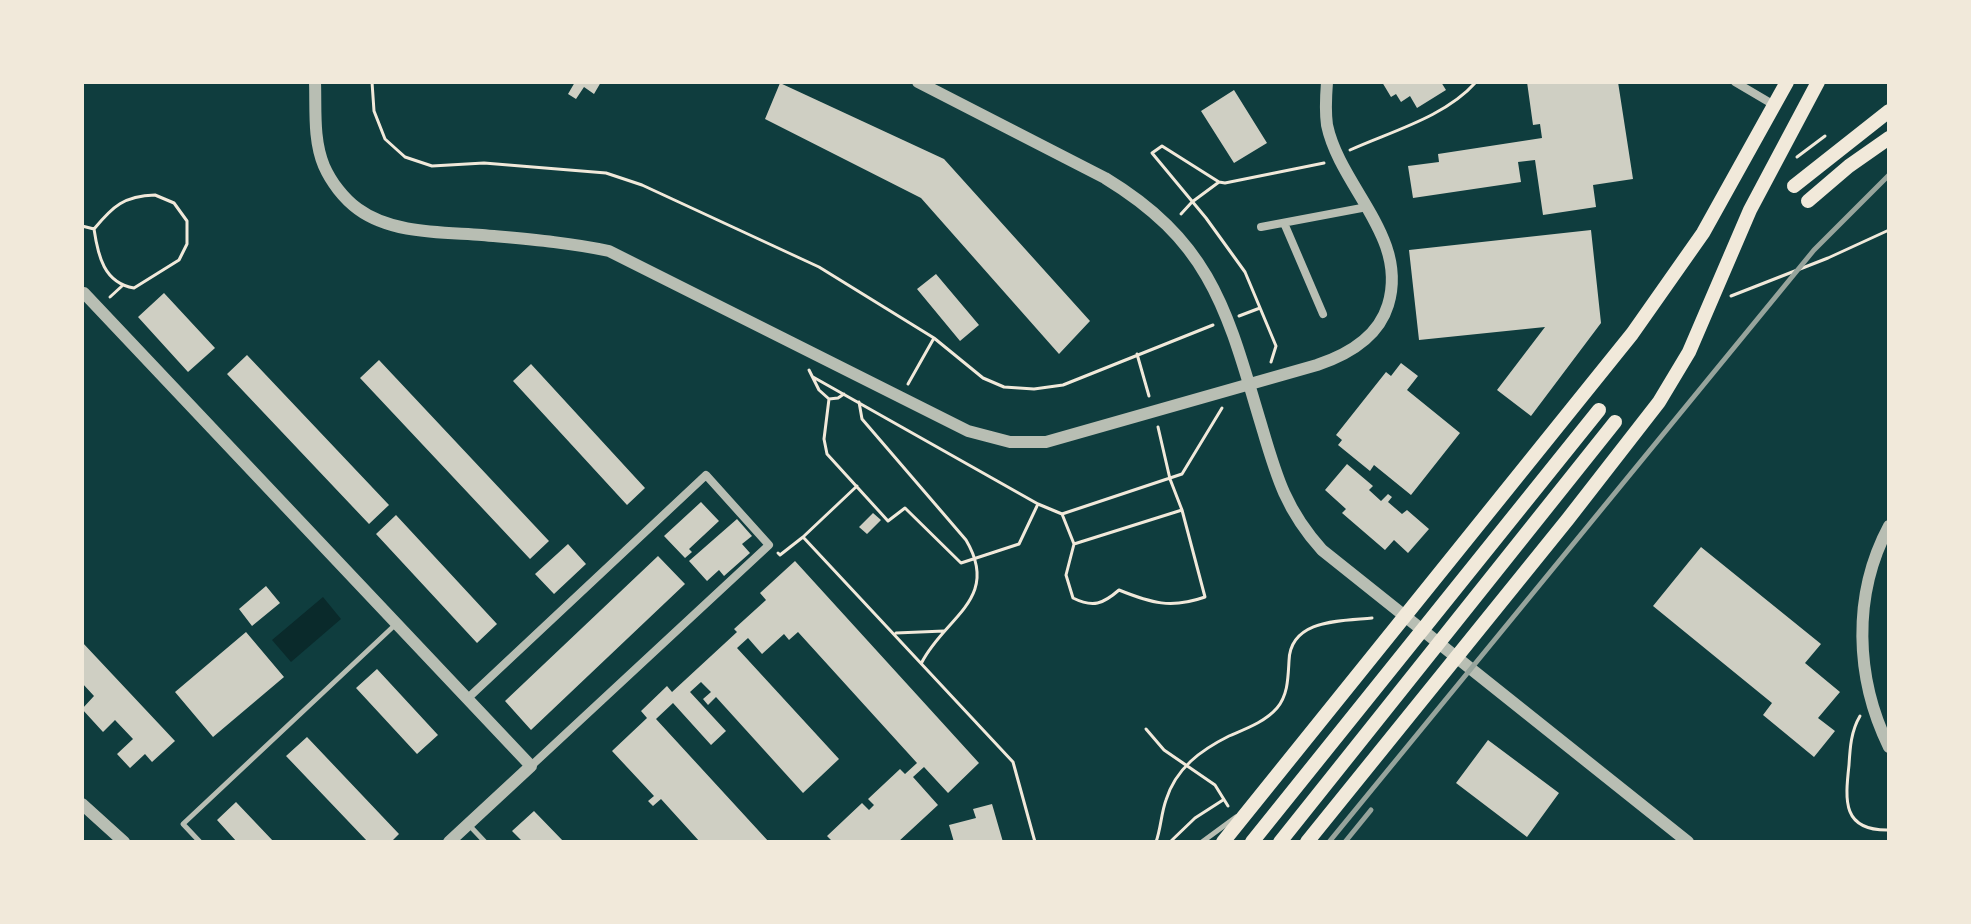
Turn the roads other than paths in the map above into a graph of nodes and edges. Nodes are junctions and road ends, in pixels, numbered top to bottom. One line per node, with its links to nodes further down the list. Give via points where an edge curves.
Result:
1 (315, 82): 17 (street, via 316,131 324,166 358,209 413,229 609,251 968,431 1010,442 1046,442)
2 (918, 82): 17 (street, via 1105,178 1158,215 1186,244 1223,306)
3 (1327, 82): 12 (street, via 1327,125)
4 (1735, 82): 7 (street)
5 (1787, 82): 7 (main road)
6 (1818, 82): 23 (main road, via 1750,210 1675,377 1596,484)
7 (1774, 105): 21 (main road, via 1679,269)
8 (1889, 111): 10 (main road)
9 (1889, 138): 11 (main road)
10 (1794, 186)
11 (1808, 201)
12 (1367, 207): 13 (street); 17 (street, via 1393,269 1392,295 1376,330 1339,358)
13 (1284, 223): 14 (street); 16 (street)
14 (1261, 227)
15 (83, 293): 22 (street)
16 (1323, 314)
17 (1248, 384): 21 (street, via 1291,512 1322,550)
18 (1599, 410): 36 (main road)
19 (1615, 422): 37 (main road)
20 (1889, 526): 25 (street, via 1870,569 1862,630 1866,675)
21 (1408, 619): 23 (street); 27 (main road)
22 (396, 624): 24 (street); 31 (lane, via 183,824)
23 (1452, 654): 38 (main road); 39 (street)
24 (467, 699): 26 (street); 26 (street, via 706,475 769,545)
25 (1889, 747)
26 (531, 766): 29 (street)
27 (1256, 803): 34 (lane); 35 (main road)
28 (82, 804): 30 (street)
29 (468, 824): 32 (street); 33 (lane)
30 (124, 842)
31 (200, 842)
32 (449, 842)
33 (485, 842)
34 (1202, 842)
35 (1223, 842)
36 (1252, 842)
37 (1280, 842)
38 (1307, 842)
39 (1688, 842)

